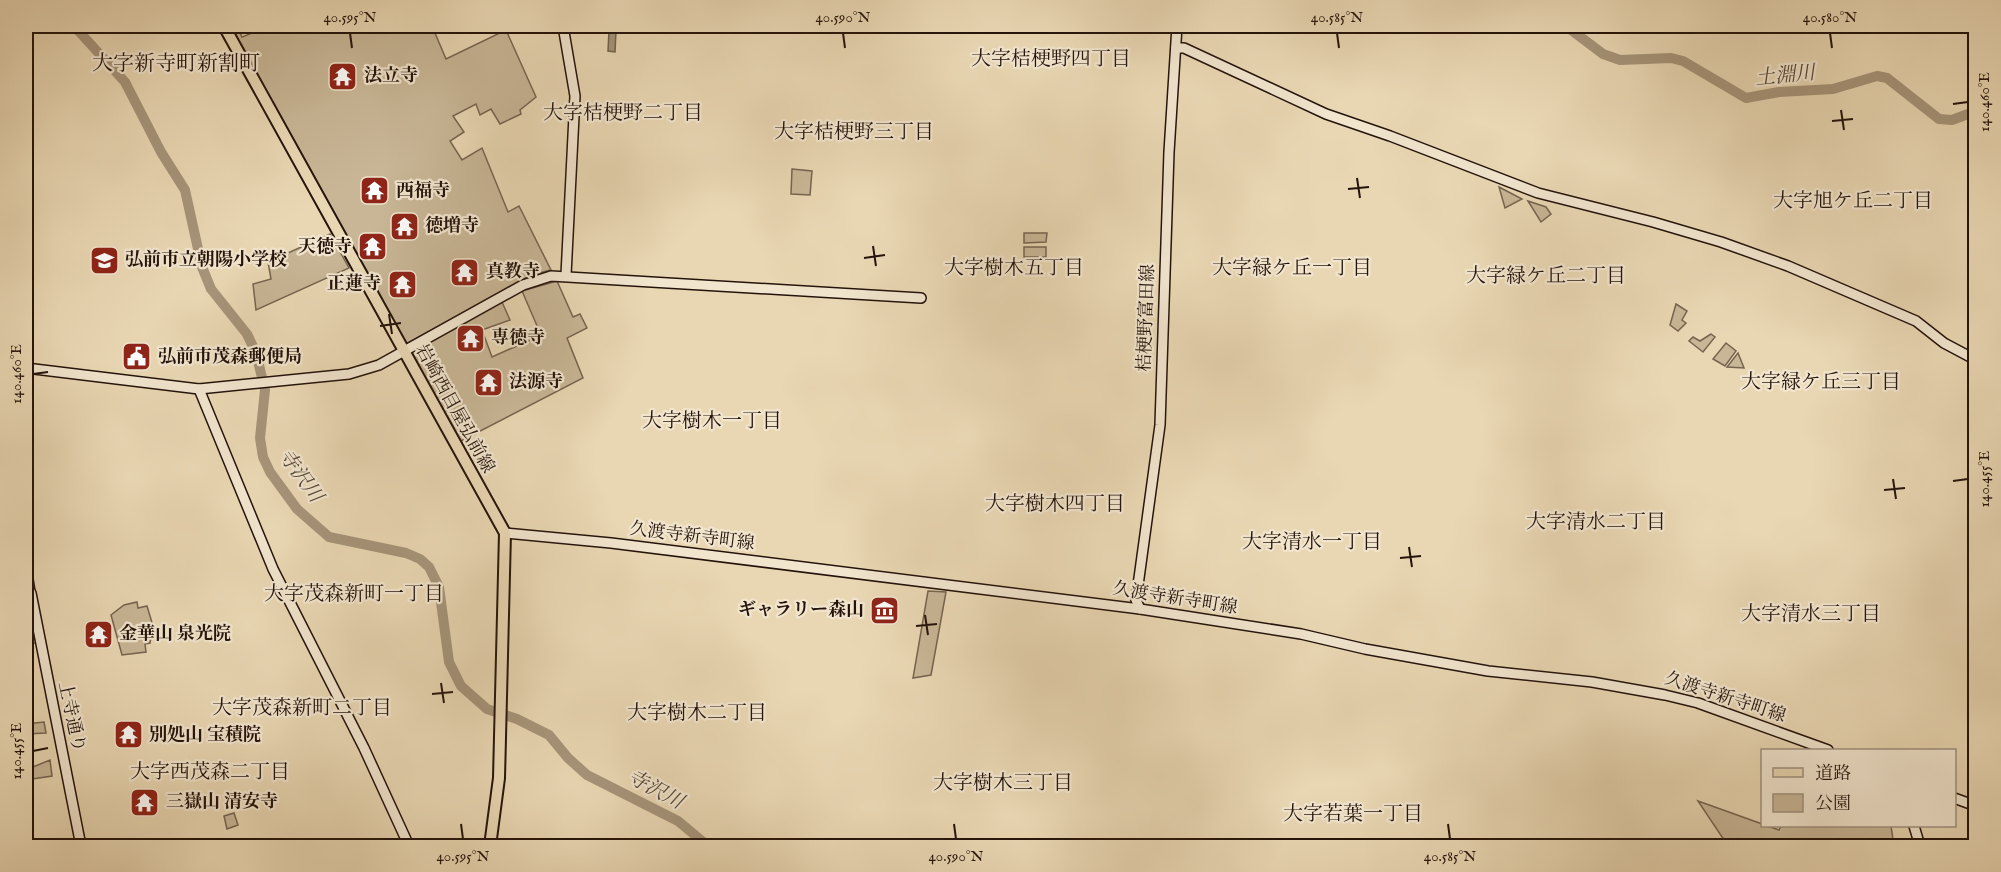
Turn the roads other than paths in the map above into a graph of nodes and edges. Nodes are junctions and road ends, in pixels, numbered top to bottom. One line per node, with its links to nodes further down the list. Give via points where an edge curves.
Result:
1 (224, 26): 7 (main road, 岩崎西目屋弘前線)
2 (563, 26): 5 (street, via 575,95)
3 (1177, 26): 4 (street, 桔梗野富田線)
4 (1176, 48): 8 (street, via 1185,48 1326,114 1538,194 1676,229 1788,267 1916,321 1944,343); 13 (street, 桔梗野富田線, via 1160,425 1136,600)
5 (566, 275): 6 (street); 7 (street, via 534,280)
6 (921, 298)
7 (403, 351): 10 (street, via 369,369); 11 (main road, 岩崎西目屋弘前線)
8 (1976, 360)
9 (26, 368): 10 (street)
10 (199, 389): 19 (street, via 273,569)
11 (505, 533): 13 (street, 久渡寺新寺町線); 20 (main road, via 499,778)
12 (26, 567): 18 (street, 上寺通り)
13 (1140, 609): 14 (street, 久渡寺新寺町線, via 1301,634 1488,671 1665,694)
14 (1825, 749)
15 (1956, 799): 16 (street)
16 (1976, 806)
17 (1915, 827): 21 (street)
18 (81, 846)
19 (409, 846)
20 (490, 846)
21 (1920, 846)

